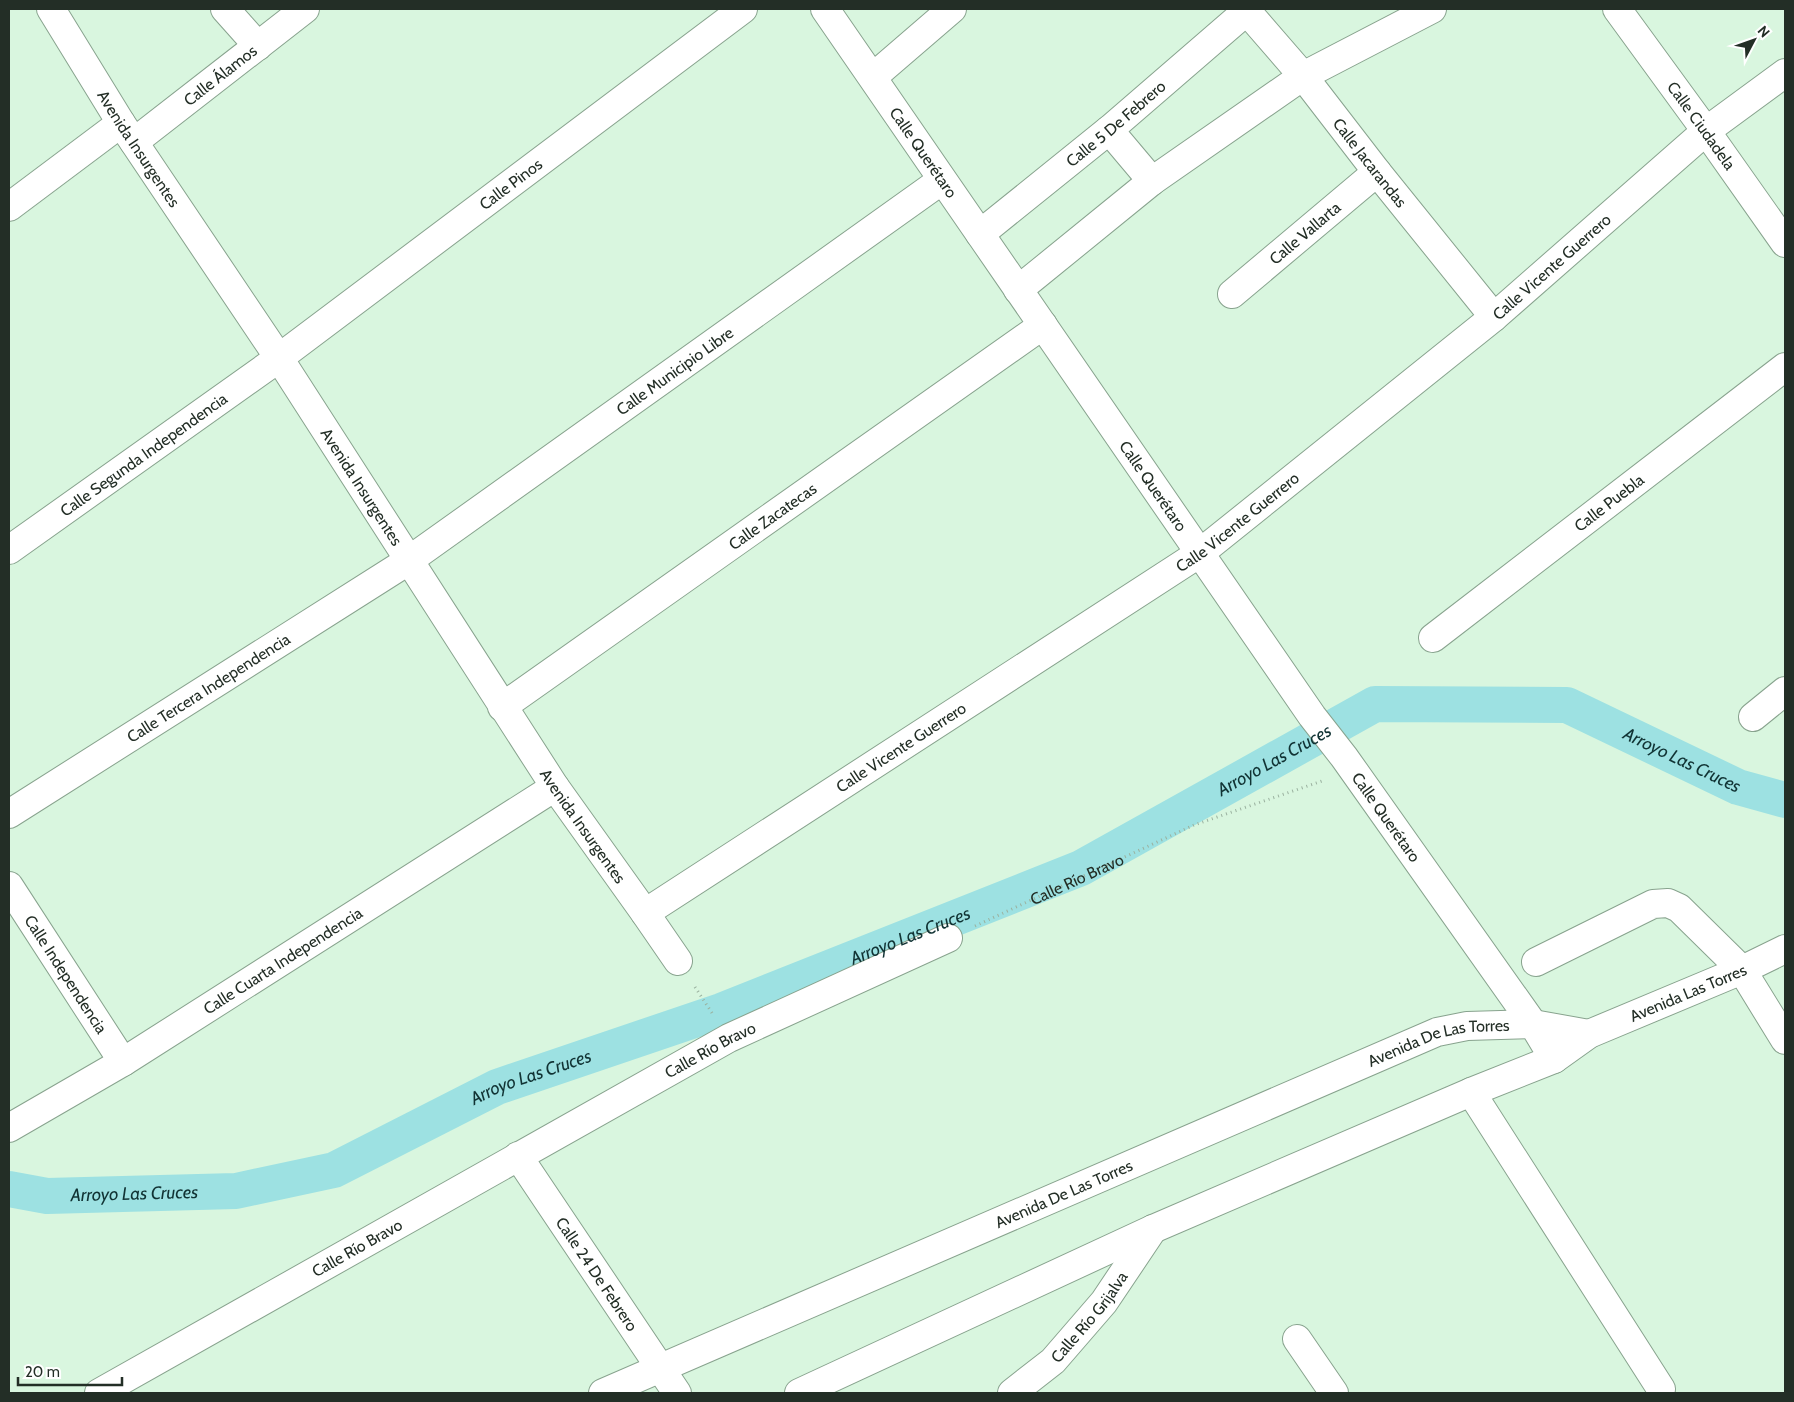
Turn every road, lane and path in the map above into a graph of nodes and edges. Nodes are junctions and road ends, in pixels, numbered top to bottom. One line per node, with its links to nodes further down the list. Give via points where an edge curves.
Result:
1 (51, 9): 16 (street, Avenida Insurgentes)
2 (225, 9): 10 (street)
3 (305, 9): 10 (street, Calle Álamos)
4 (743, 9): 27 (street, Calle Pinos)
5 (825, 9): 13 (street, Calle Querétaro)
6 (952, 9): 13 (street)
7 (1432, 9): 12 (street)
8 (1617, 9): 15 (street, Calle Ciudadela)
9 (1247, 10): 12 (street, Calle Jacarandas); 14 (street, Calle 5 De Febrero)
10 (258, 46): 16 (street, Calle Álamos)
11 (1785, 73): 15 (street, Calle Vicente Guerrero)
12 (1303, 76): 17 (street, Calle Jacarandas); 19 (street)
13 (873, 77): 18 (street, Calle Querétaro)
14 (1110, 130): 19 (street); 21 (street, Calle 5 De Febrero)
15 (1706, 131): 22 (street, Calle Ciudadela); 25 (street, Calle Vicente Guerrero)
16 (128, 133): 20 (street, Calle Álamos); 27 (street, Avenida Insurgentes)
17 (1377, 172): 24 (street, Calle Vallarta); 25 (street, Calle Jacarandas)
18 (942, 180): 21 (street, Calle Querétaro); 31 (street, Calle Municipio Libre)
19 (1152, 181): 23 (street)
20 (9, 207)
21 (980, 234): 23 (street, Calle Querétaro)
22 (1785, 244)
23 (1018, 290): 26 (street, Calle Querétaro)
24 (1232, 294)
25 (1494, 317): 30 (street, Calle Vicente Guerrero)
26 (1043, 325): 30 (street, Calle Querétaro); 34 (street, Calle Zacatecas)
27 (278, 358): 29 (street, Calle Segunda Independencia); 31 (street, Avenida Insurgentes)
28 (1785, 367): 32 (street, Calle Puebla)
29 (9, 550)
30 (1200, 553): 36 (street, Calle Querétaro); 40 (street, Calle Vicente Guerrero)
31 (408, 561): 34 (street, Avenida Insurgentes); 38 (street, Calle Tercera Independencia)
32 (1433, 638)
33 (1785, 691): 35 (street)
34 (502, 707): 37 (street, Avenida Insurgentes)
35 (1753, 717)
36 (1348, 763): 41 (path, Calle Río Bravo, via 1194,825); 47 (street, Calle Querétaro)
37 (554, 787): 40 (street, Avenida Insurgentes); 51 (street, Calle Cuarta Independencia)
38 (9, 814)
39 (9, 886): 51 (street, Calle Independencia)
40 (645, 913): 43 (street, Avenida Insurgentes)
41 (948, 938): 54 (street, Calle Río Bravo, via 729,1038)
42 (1785, 949): 45 (street, Avenida Las Torres)
43 (678, 961): 46 (path)
44 (1536, 962): 45 (street, via 1653,904 1668,903 1680,908)
45 (1742, 970): 48 (street, Avenida Las Torres); 49 (street)
46 (717, 1019)
47 (1532, 1024): 48 (street); 50 (street, Calle Querétaro); 57 (street, Avenida De Las Torres, via 1467,1026 1437,1032)
48 (1589, 1034): 50 (street, Avenida Las Torres)
49 (1785, 1040)
50 (1554, 1059): 52 (street)
51 (123, 1062): 53 (street, Calle Cuarta Independencia)
52 (1471, 1092): 55 (street); 58 (street)
53 (9, 1128)
54 (518, 1156): 57 (street, Calle 24 De Febrero); 59 (street, Calle Río Bravo)
55 (1153, 1229): 62 (street); 63 (street, Calle Río Grijalva, via 1098,1309 1053,1361)
56 (1297, 1339): 64 (street)
57 (660, 1368): 60 (street, Avenida De Las Torres); 61 (street, Calle 24 De Febrero)
58 (1661, 1389)
59 (98, 1393)
60 (603, 1393)
61 (677, 1393)
62 (799, 1393)
63 (1012, 1393)
64 (1334, 1393)

